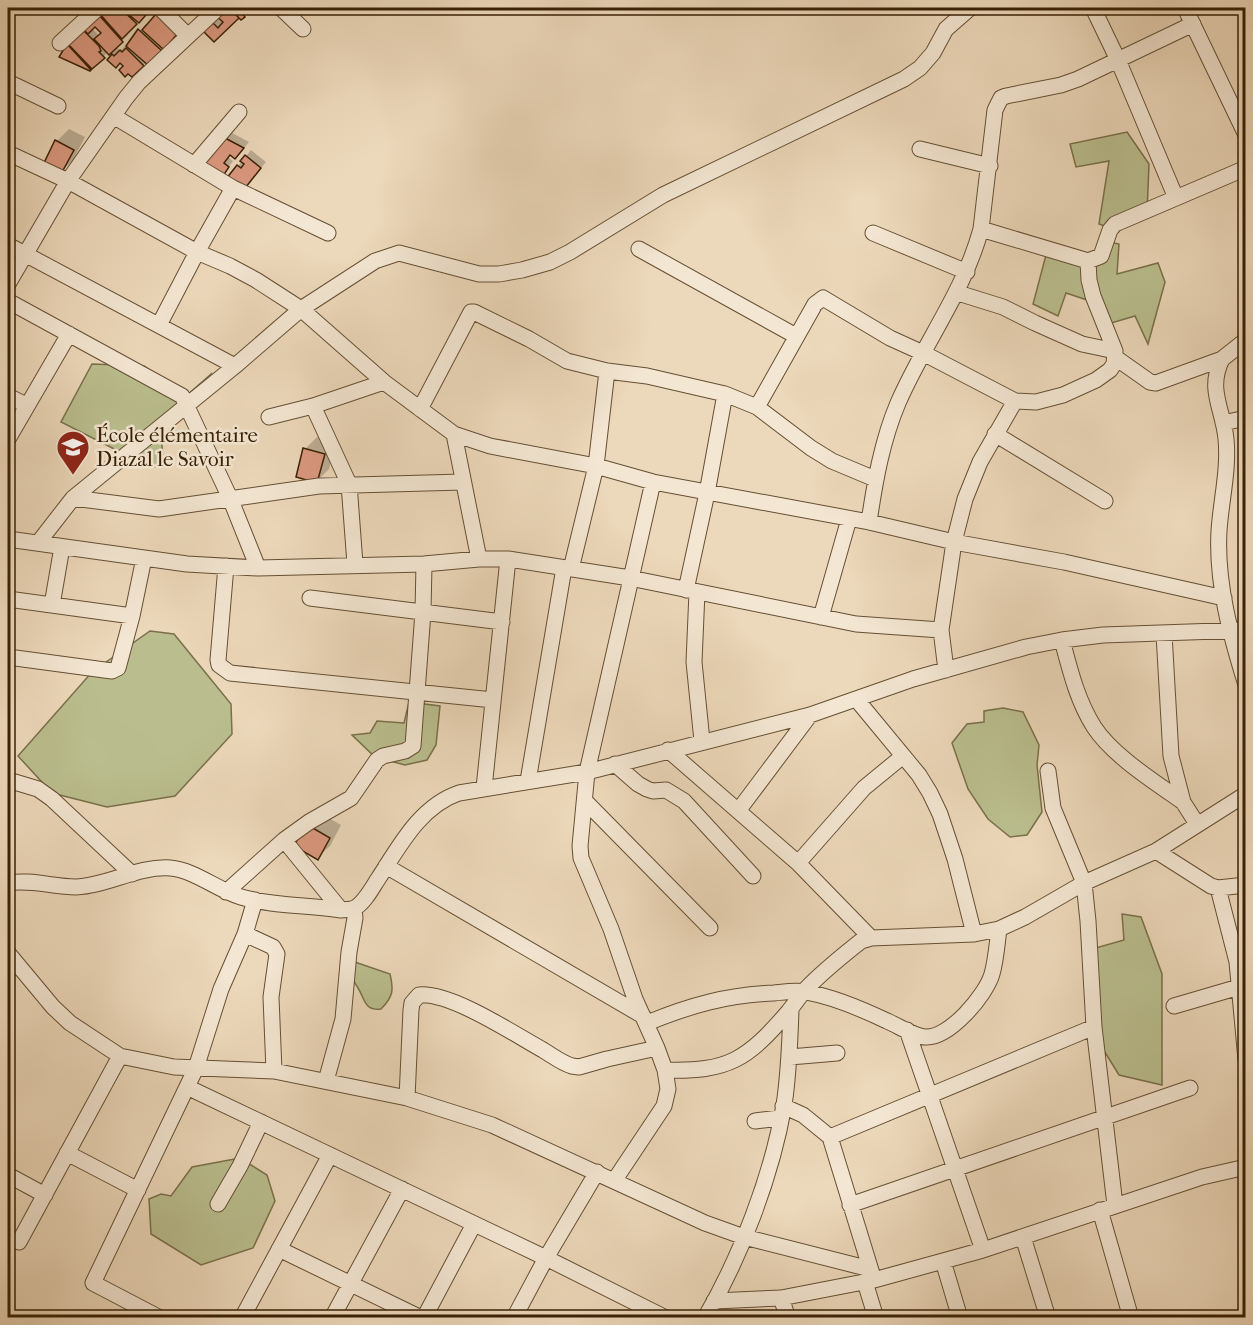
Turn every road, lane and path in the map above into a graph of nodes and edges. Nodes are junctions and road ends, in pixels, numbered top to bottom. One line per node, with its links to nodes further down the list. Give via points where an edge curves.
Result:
1 (160, 8): 10 (street)
2 (218, 8): 10 (street)
3 (281, 8): 9 (street)
4 (970, 8): 38 (street, via 946,29 920,68 904,79 663,195 549,262 500,274 479,274 399,254 375,261)
5 (1094, 8): 12 (street)
6 (1185, 8): 8 (street)
7 (90, 10): 11 (street)
8 (1193, 24): 12 (street); 17 (street)
9 (303, 29)
10 (188, 36): 16 (street, via 139,82)
11 (60, 43)
12 (1118, 60): 21 (street, via 1061,85 1001,98 995,110); 25 (street)
13 (8, 82): 14 (street)
14 (58, 106)
15 (239, 112): 20 (street)
16 (114, 117): 20 (street); 23 (street)
17 (1245, 135)
18 (921, 149): 21 (street)
19 (8, 153): 23 (street)
20 (194, 165): 24 (street)
21 (990, 166): 26 (street)
22 (1245, 168): 25 (street)
23 (68, 181): 31 (street); 32 (street)
24 (233, 188): 27 (street); 31 (street)
25 (1176, 198): 33 (street, via 1115,224 1101,256)
26 (981, 229): 33 (street); 34 (street)
27 (328, 233)
28 (873, 233): 34 (street)
29 (8, 245): 32 (street)
30 (639, 249): 41 (street)
31 (197, 252): 38 (street, via 256,280); 39 (street)
32 (26, 254): 35 (street); 39 (street)
33 (1088, 261): 44 (street, via 1093,296)
34 (968, 272): 36 (street)
35 (8, 284)
36 (958, 293): 43 (street); 44 (street, via 1003,307)
37 (8, 301): 40 (street)
38 (301, 309): 46 (street); 48 (street)
39 (159, 325): 46 (street)
40 (69, 334): 52 (street, via 182,396); 53 (street)
41 (796, 336): 43 (street, via 814,304 824,298); 55 (street)
42 (1245, 340): 45 (street)
43 (923, 353): 51 (street); 64 (street, via 885,437)
44 (1115, 355): 45 (street, via 1156,383); 51 (street, via 1110,370 1096,380 1036,402)
45 (1222, 359): 59 (street, via 1215,373 1215,390)
46 (235, 366): 52 (street)
47 (607, 371): 49 (street); 56 (street, via 567,361 471,312); 63 (street)
48 (384, 382): 54 (street); 56 (street)
49 (725, 394): 55 (street); 68 (street)
50 (8, 396): 53 (street)
51 (1014, 401): 61 (street)
52 (187, 404): 69 (street); 70 (street)
53 (26, 405): 62 (street)
54 (313, 406): 57 (street); 67 (street)
55 (757, 406): 64 (street, via 832,461)
56 (420, 409): 60 (street)
57 (269, 417)
58 (1245, 418): 59 (street)
59 (1223, 423): 89 (street, via 1227,464 1219,544)
60 (454, 434): 63 (street, via 490,446); 65 (street)
61 (995, 434): 71 (street); 75 (street, via 972,479)
62 (8, 439)
63 (596, 466): 66 (street); 85 (street)
64 (875, 479): 73 (street)
65 (462, 482): 67 (street); 79 (street)
66 (653, 482): 68 (street); 86 (street)
67 (349, 484): 70 (street); 81 (street)
68 (707, 493): 72 (street); 87 (street)
69 (74, 498): 70 (street, via 159,509); 76 (street)
70 (230, 498): 84 (street)
71 (1105, 501)
72 (849, 519): 73 (street); 94 (street)
73 (869, 522): 75 (street)
74 (8, 541): 76 (street)
75 (954, 542): 89 (street); 96 (street)
76 (38, 543): 77 (street)
77 (62, 547): 78 (street); 91 (street)
78 (144, 558): 83 (street); 93 (street)
79 (479, 559): 80 (street); 82 (street)
80 (508, 559): 85 (street); 95 (street)
81 (355, 564): 82 (street); 84 (street)
82 (424, 564): 92 (street)
83 (226, 567): 84 (street); 103 (street, via 218,660 224,670)
84 (258, 568)
85 (568, 568): 86 (street); 114 (street)
86 (630, 578): 87 (street); 112 (street)
87 (692, 591): 94 (street); 107 (street)
88 (310, 598): 92 (street)
89 (1224, 598): 97 (street)
90 (8, 599): 91 (street)
91 (52, 605): 93 (street)
92 (423, 612): 95 (street); 103 (street)
93 (132, 616): 100 (street, via 116,670)
94 (821, 617): 96 (street, via 856,624)
95 (502, 622): 104 (street)
96 (941, 630): 101 (street)
97 (1238, 631): 98 (street); 102 (street)
98 (1164, 634): 99 (street); 118 (street, via 1171,756)
99 (1062, 640): 101 (street); 118 (street, via 1074,687 1095,728 1123,758)
100 (8, 657)
101 (945, 670): 105 (street)
102 (1245, 685)
103 (417, 693): 104 (street); 121 (street, via 413,746 377,760 351,798)
104 (493, 700): 115 (street)
105 (857, 700): 106 (street); 109 (street)
106 (810, 715): 107 (street); 119 (street)
107 (702, 741): 108 (street)
108 (669, 750): 110 (street); 119 (street)
109 (903, 756): 123 (street, via 864,788); 137 (street, via 919,775 940,814)
110 (615, 764): 112 (street); 126 (street, via 638,784 653,791 666,790 684,801)
111 (1048, 771): 128 (street, via 1053,808)
112 (587, 772): 114 (street); 117 (street)
113 (8, 780): 125 (street, via 38,789 52,799)
114 (528, 781): 115 (street)
115 (484, 788): 124 (street, via 445,798 431,808)
116 (1245, 794): 120 (street)
117 (585, 801): 134 (street); 145 (street, via 581,858)
118 (1183, 802): 120 (street)
119 (738, 811): 123 (street)
120 (1197, 824): 122 (street)
121 (284, 840): 131 (street); 133 (street)
122 (1156, 851): 128 (street); 130 (street, via 1200,881)
123 (798, 863): 138 (street)
124 (386, 866): 133 (street, via 367,895); 145 (street)
125 (132, 874): 127 (street, via 74,887); 131 (street, via 178,869)
126 (753, 876)
127 (8, 883)
128 (1084, 883): 135 (street); 146 (street)
129 (1245, 885): 130 (street)
130 (1218, 888): 140 (street)
131 (226, 892): 132 (street)
132 (255, 900): 133 (street); 136 (street)
133 (347, 909): 156 (street, via 355,918 343,1019)
134 (710, 927)
135 (999, 929): 137 (street); 147 (street, via 991,976 959,1021 937,1035 925,1037)
136 (245, 934): 153 (street, via 221,989); 155 (street, via 273,947 278,954 271,997)
137 (974, 934): 138 (street)
138 (871, 938): 142 (street, via 861,941)
139 (8, 953): 150 (street, via 70,1023)
140 (1241, 962): 141 (street)
141 (1239, 987): 143 (street); 152 (street)
142 (803, 991): 144 (street); 145 (street, via 714,999); 147 (street, via 861,1009)
143 (1174, 1006)
144 (791, 1009): 151 (street); 154 (street, via 756,1046 732,1061 715,1068)
145 (645, 1019): 148 (street)
146 (1094, 1027): 159 (street); 162 (street)
147 (907, 1030): 159 (street)
148 (657, 1048): 154 (street); 160 (street, via 572,1066 473,1012 449,1001 419,995 411,1010)
149 (837, 1053): 151 (street)
150 (120, 1056): 153 (street); 166 (street)
151 (790, 1057): 161 (street)
152 (1245, 1057)
153 (196, 1068): 155 (street); 157 (street)
154 (665, 1070): 172 (street, via 668,1089 664,1106)
155 (274, 1071): 156 (street)
156 (326, 1081): 160 (street)
157 (187, 1087): 164 (street); 174 (street)
158 (1190, 1088): 162 (street)
159 (930, 1096): 165 (street); 169 (street)
160 (407, 1098): 170 (street, via 492,1125)
161 (782, 1112): 163 (street); 165 (street, via 803,1115); 180 (street)
162 (1104, 1117): 169 (street); 178 (street)
163 (755, 1121)
164 (261, 1122): 167 (street); 176 (street)
165 (831, 1137): 177 (street)
166 (68, 1153): 174 (street); 175 (street)
167 (330, 1155): 173 (street); 183 (street)
168 (1245, 1167): 178 (street)
169 (956, 1169): 177 (street); 184 (street)
170 (597, 1172): 172 (street); 185 (street)
171 (8, 1175): 175 (street)
172 (614, 1181): 180 (street)
173 (402, 1189): 179 (street); 188 (street)
174 (138, 1190): 191 (street, via 93,1283)
175 (45, 1195): 182 (street)
176 (218, 1204)
177 (850, 1205): 187 (street)
178 (1107, 1207): 181 (street); 202 (street)
179 (474, 1224): 185 (street); 194 (street)
180 (744, 1237): 187 (street); 190 (street)
181 (1023, 1237): 184 (street); 201 (street)
182 (19, 1242)
183 (279, 1249): 188 (street); 192 (street)
184 (983, 1250): 186 (street)
185 (546, 1258): 195 (street); 196 (street)
186 (943, 1262): 187 (street); 200 (street)
187 (870, 1277): 189 (street); 199 (street)
188 (351, 1283): 193 (street); 194 (street)
189 (781, 1298): 190 (street); 198 (street)
190 (714, 1301): 197 (street)
191 (150, 1315)
192 (242, 1317)
193 (332, 1317)
194 (423, 1317)
195 (514, 1317)
196 (666, 1317)
197 (705, 1317)
198 (788, 1317)
199 (876, 1317)
200 (960, 1317)
201 (1047, 1317)
202 (1131, 1317)

